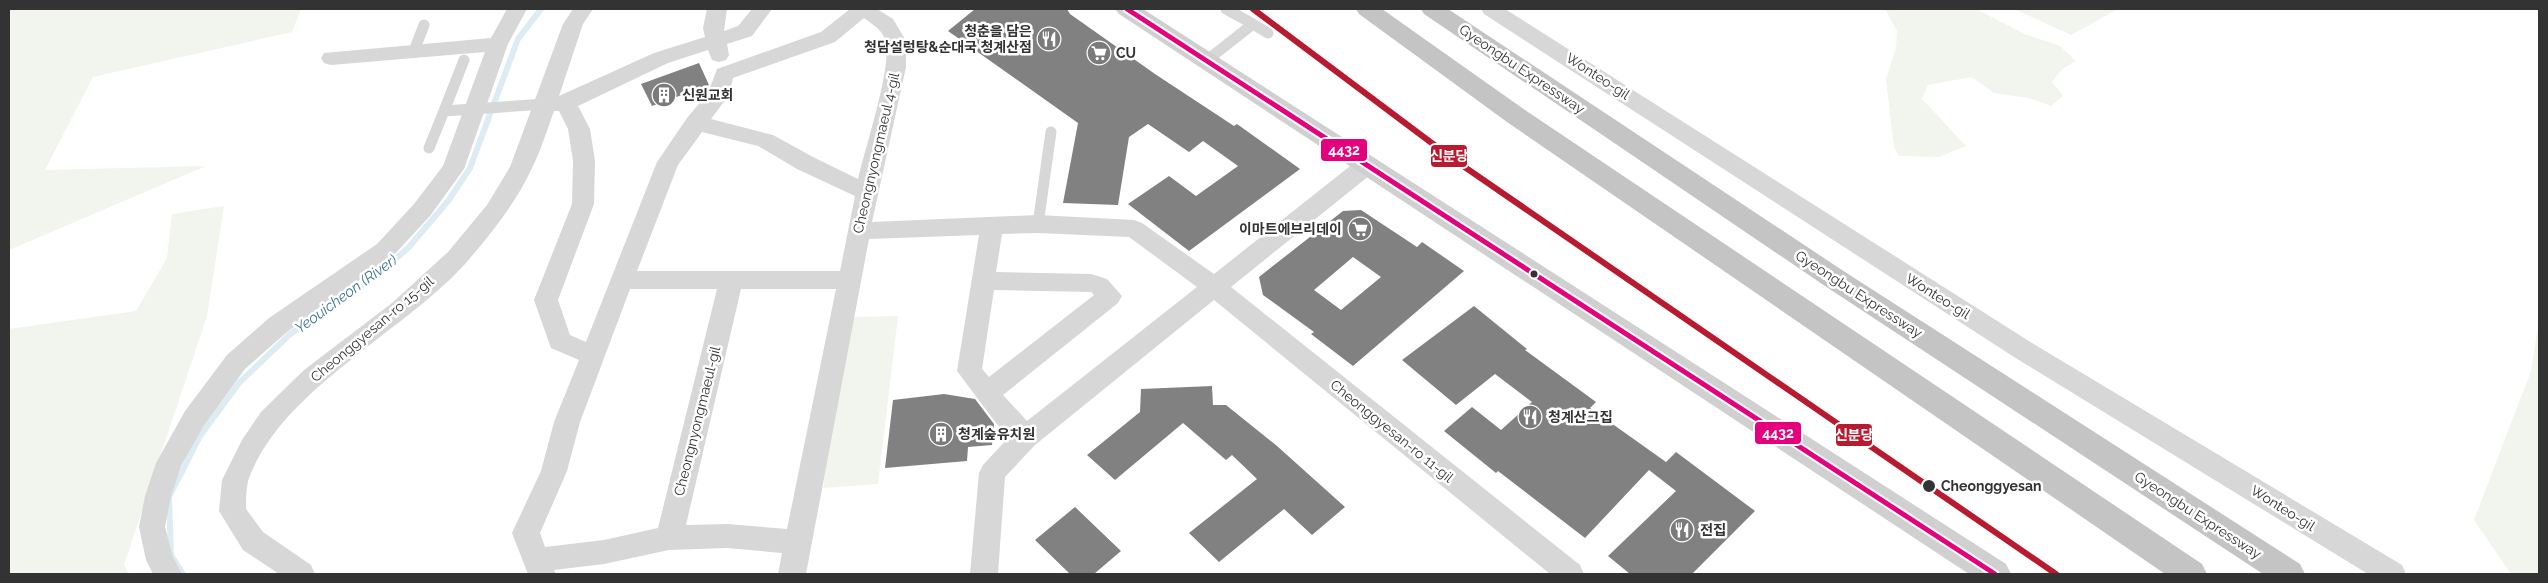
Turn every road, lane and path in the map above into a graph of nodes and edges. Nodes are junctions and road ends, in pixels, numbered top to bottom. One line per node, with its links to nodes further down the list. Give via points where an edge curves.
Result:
1 (517, 9): 15 (street)
2 (583, 9): 21 (street, Cheonggyesan-ro 15-gil, via 573,24)
3 (717, 9): 14 (street, via 713,28)
4 (762, 9): 14 (street, via 745,32)
5 (863, 9): 20 (street, via 828,36); 28 (street, Cheongnyongmaeul 4-gil, via 886,24 896,41 896,66)
6 (1127, 9): 19 (street)
7 (1226, 9): 11 (lane)
8 (1367, 9): 49 (highway, via 1516,116)
9 (1432, 9): 50 (highway, Gyeongbu Expressway, via 1836,279)
10 (1491, 9): 51 (street, Wonteo-gil, via 2024,350)
11 (1252, 24): 13 (lane); 19 (lane)
12 (424, 25): 16 (lane)
13 (1268, 33)
14 (716, 42): 20 (street); 21 (street, via 661,58)
15 (498, 44): 16 (street); 22 (street)
16 (414, 51): 17 (street)
17 (330, 58)
18 (464, 60): 23 (lane)
19 (1206, 61): 27 (street)
20 (724, 74): 24 (street, via 718,95)
21 (556, 104): 22 (lane); 37 (street, via 578,129 584,160 584,204 546,300 560,341); 44 (street, Cheonggyesan-ro 15-gil, via 495,210 456,258 400,310 313,377 270,420 251,448 235,480 232,511 253,541)
22 (473, 109): 23 (lane); 43 (street, via 453,170 422,210 385,250 278,325 236,362 194,419 169,463 152,527 160,560)
23 (444, 111): 26 (lane)
24 (694, 123): 28 (street, via 765,140); 32 (street, via 668,162)
25 (1051, 132): 29 (lane)
26 (429, 148)
27 (1367, 165): 36 (street); 48 (street)
28 (866, 192): 31 (street, Cheongnyongmaeul 4-gil)
29 (1038, 224): 30 (street, Cheonggyesan-ro 11-gil); 36 (street, Cheonggyesan-ro 11-gil, via 1134,229)
30 (992, 225): 31 (street); 35 (street)
31 (858, 231): 34 (street, Cheongnyongmaeul 4-gil)
32 (622, 280): 33 (street); 37 (street)
33 (731, 280): 34 (street); 40 (street, Cheongnyongmaeul-gil)
34 (849, 280): 41 (street, Cheongnyongmaeul 4-gil)
35 (983, 281): 38 (street, via 969,371); 38 (street, via 1090,282 1099,285 1110,296)
36 (1214, 287): 39 (street); 47 (street, Cheonggyesan-ro 11-gil)
37 (592, 355): 42 (street, via 567,422 554,471 526,534)
38 (987, 393): 39 (street)
39 (1026, 437): 46 (street, via 992,473)
40 (669, 538): 41 (street, via 727,536); 42 (street)
41 (798, 542): 45 (street, Cheongnyongmaeul 4-gil)
42 (539, 567)
43 (168, 574)
44 (301, 574)
45 (792, 574)
46 (984, 574)
47 (1570, 574)
48 (1995, 574)
49 (2191, 574)
50 (2289, 574)
51 (2392, 574)

